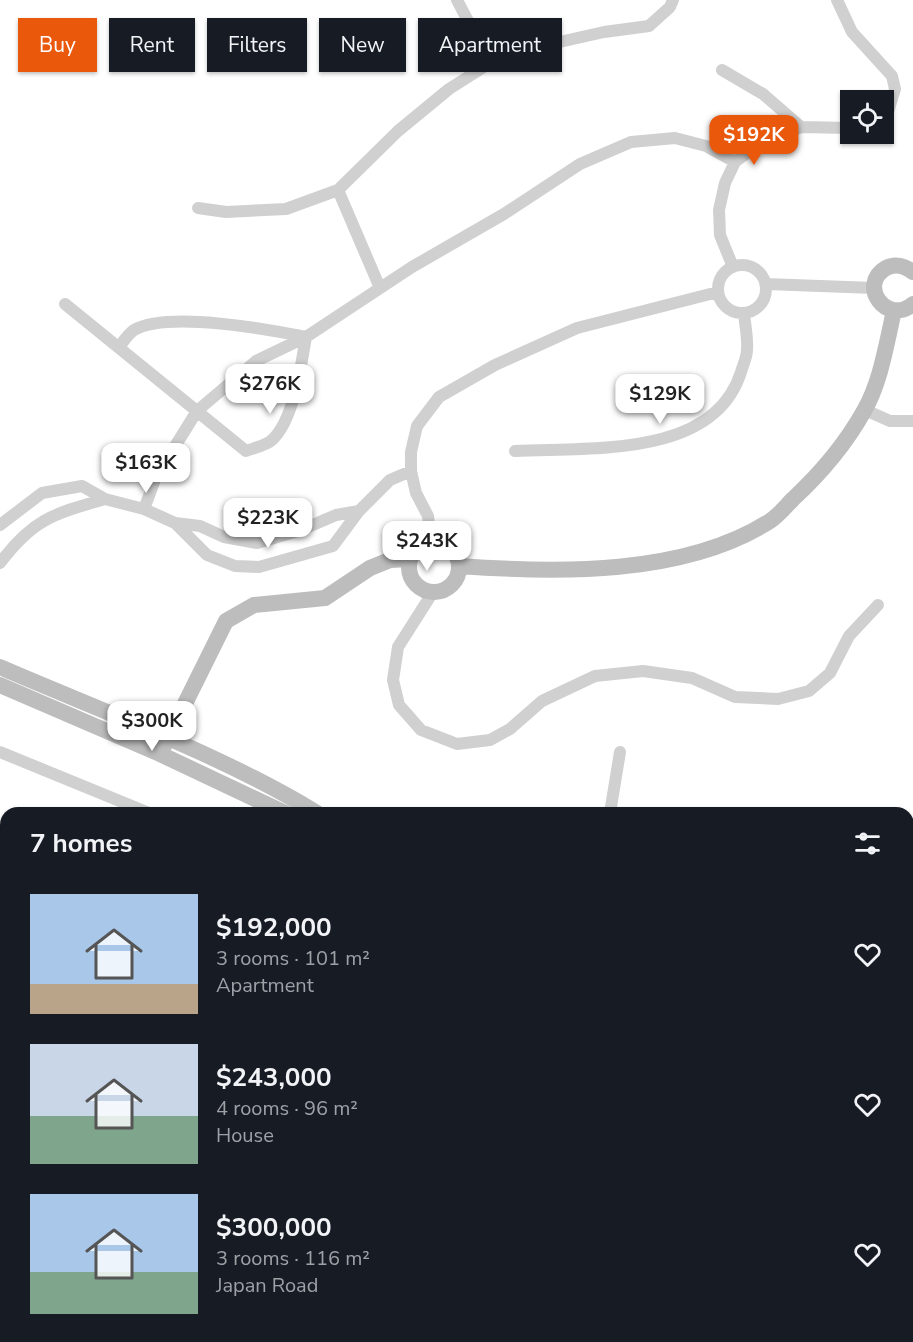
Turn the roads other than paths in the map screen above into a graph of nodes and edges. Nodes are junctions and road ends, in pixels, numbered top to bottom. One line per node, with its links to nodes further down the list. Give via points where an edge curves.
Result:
1 (458, 0): 4 (street)
2 (673, 0): 5 (street, via 649,26)
3 (837, 0): 8 (street, via 852,32 892,76)
4 (467, 18)
5 (562, 41)
6 (722, 70): 9 (street, via 763,94)
7 (476, 72): 12 (street, via 398,130)
8 (894, 95)
9 (801, 127): 10 (street); 11 (street, via 754,147)
10 (840, 128)
11 (735, 162): 14 (street, via 725,183 720,210 720,235); 17 (street, via 705,146 675,138 631,142 580,164)
12 (338, 190): 13 (street, via 286,209 226,212); 17 (street)
13 (198, 208)
14 (733, 267): 16 (street, via 757,270); 19 (street, via 721,277)
15 (913, 272): 18 (street, via 899,265 891,266 878,274)
16 (766, 284): 18 (street); 23 (street, via 764,300)
17 (380, 288): 24 (street)
18 (874, 288): 22 (street, via 878,302)
19 (718, 292): 23 (street, via 724,305); 30 (street, via 577,328 495,365 439,397 417,426)
20 (64, 304): 25 (street)
21 (913, 304): 22 (street)
22 (894, 311): 26 (street, via 880,372)
23 (744, 314): 29 (street, via 747,351 735,392 717,411 682,434 647,444)
24 (306, 337): 25 (street, via 171,321 132,331); 27 (street, via 256,361); 27 (street, via 287,416 272,441 246,451)
25 (119, 347): 27 (street)
26 (865, 410): 28 (street, via 890,421); 39 (street, via 825,469 771,520 719,546 666,561 539,572)
27 (197, 411): 32 (street, via 156,477)
28 (913, 421)
29 (515, 451)
30 (411, 471): 33 (street, via 390,480); 36 (street, via 428,516)
31 (105, 499): 32 (street); 35 (street, via 82,486 42,493); 38 (street, via 44,518 18,539)
32 (144, 509): 34 (street)
33 (359, 511): 34 (street, via 336,515 257,543 224,537 200,526); 34 (street, via 333,546 259,567 235,566 207,555)
34 (175, 523)
35 (0, 525)
36 (431, 542): 37 (street, via 418,547); 39 (street, via 440,542 453,551)
37 (410, 559): 40 (street, via 412,581); 44 (street, via 390,560 370,568 325,598 254,605 226,621)
38 (0, 564)
39 (459, 566): 40 (street, via 454,582)
40 (433, 592): 41 (street, via 398,647 393,680 399,705 421,730 457,744 500,735 542,701 595,676 644,671 692,678 735,697 778,699 809,691 830,673 849,636)
41 (878, 605)
42 (0, 667): 44 (street)
43 (0, 685): 44 (street)
44 (163, 747): 48 (street); 49 (street)
45 (0, 752): 47 (street)
46 (620, 752): 50 (street)
47 (134, 807)
48 (274, 807)
49 (307, 807)
50 (611, 807)

